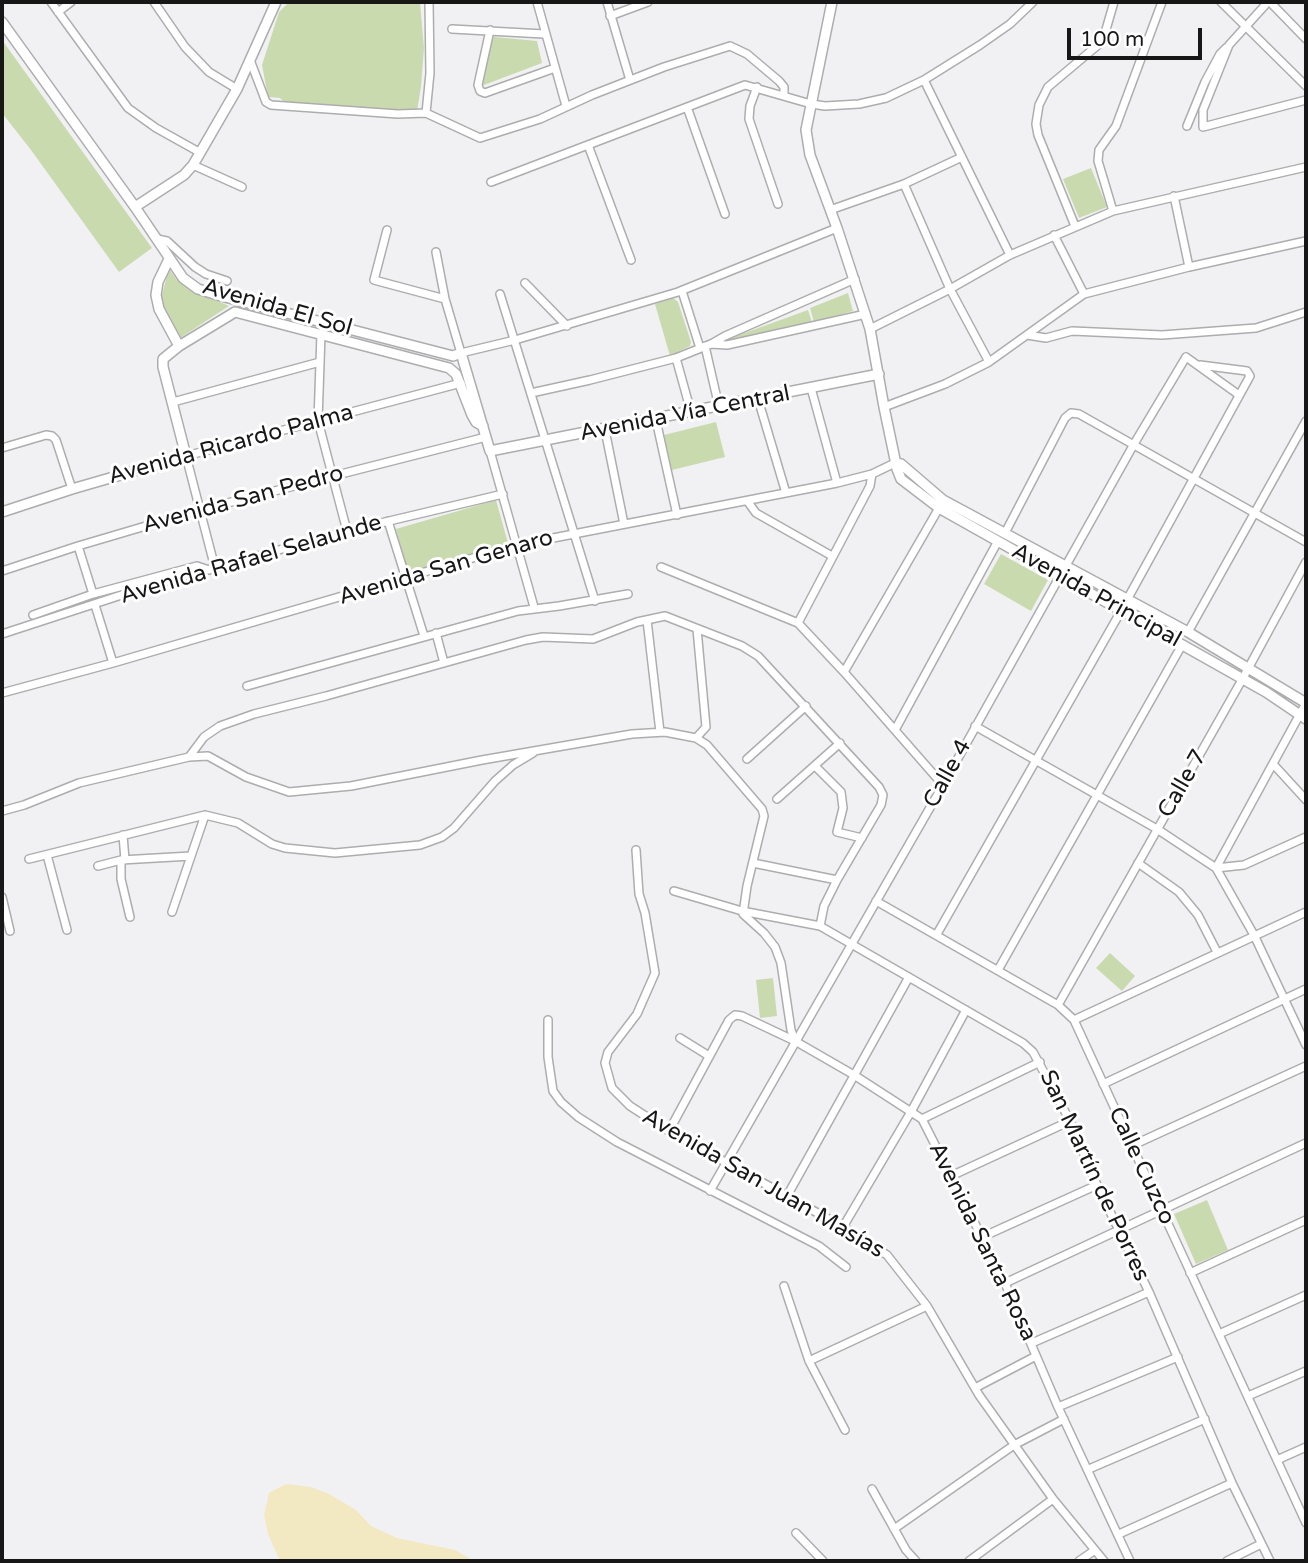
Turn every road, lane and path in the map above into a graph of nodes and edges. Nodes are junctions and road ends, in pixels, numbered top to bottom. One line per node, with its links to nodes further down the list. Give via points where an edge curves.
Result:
1 (51, 2): 15 (street)
2 (71, 2): 15 (street)
3 (153, 2): 30 (street, via 209,72)
4 (429, 2): 36 (street)
5 (537, 2): 21 (street)
6 (607, 2): 16 (street)
7 (644, 2): 16 (street)
8 (831, 2): 33 (street, Avenida Principal)
9 (1033, 2): 27 (street, via 1010,24)
10 (1114, 2): 52 (street, via 1098,45 1048,87 1038,105 1038,135)
11 (1162, 2): 50 (street, via 1116,126 1099,150)
12 (1221, 2): 18 (street)
13 (1269, 2): 18 (street); 22 (street)
14 (271, 3): 24 (street)
15 (58, 12): 39 (street, via 128,108)
16 (610, 16): 26 (street)
17 (2, 22): 48 (street, Avenida El Sol)
18 (1246, 27): 23 (street); 28 (street)
19 (452, 29): 20 (street)
20 (490, 30): 21 (street); 25 (street, via 480,91)
21 (544, 34): 25 (street)
22 (1306, 39)
23 (1229, 45): 32 (street, via 1203,110 1203,127); 37 (street, via 1210,72)
24 (250, 60): 30 (street); 36 (street, via 265,103 271,105)
25 (555, 68): 34 (street)
26 (630, 80): 31 (street, via 730,46 779,81); 34 (street)
27 (924, 80): 33 (street, via 886,98 859,104); 40 (street)
28 (1306, 86)
29 (757, 87): 31 (street); 35 (street, via 746,85); 47 (street, via 749,119)
30 (237, 89): 39 (street)
31 (784, 96): 33 (street)
32 (1306, 100)
33 (811, 104): 49 (street, Avenida Principal, via 806,130 810,155)
34 (566, 106): 36 (street, via 485,138)
35 (687, 107): 38 (street); 51 (street)
36 (426, 113)
37 (1187, 126)
38 (588, 145): 43 (street); 61 (street)
39 (200, 152): 41 (street)
40 (962, 157): 44 (street); 59 (street)
41 (193, 165): 45 (street); 48 (street)
42 (1306, 167): 46 (street)
43 (491, 182)
44 (904, 184): 49 (street); 66 (street)
45 (242, 187)
46 (1174, 196): 50 (street); 62 (street)
47 (778, 204)
48 (135, 206): 56 (street, Avenida El Sol)
49 (831, 209): 53 (street, Avenida Principal)
50 (1113, 211): 52 (street)
51 (725, 214)
52 (1075, 226): 55 (street)
53 (837, 228): 63 (street, Avenida Principal); 67 (street, Avenida El Sol)
54 (387, 230): 70 (street, via 374,280)
55 (1054, 235): 59 (street); 69 (street)
56 (157, 239): 60 (street, Avenida El Sol); 64 (street, via 167,241 206,274)
57 (1306, 241): 62 (street)
58 (436, 252): 70 (street)
59 (1010, 255): 66 (street)
60 (169, 259): 78 (street, via 156,295); 80 (street, Avenida El Sol, via 198,289 453,355)
61 (631, 260)
62 (1189, 267): 69 (street)
63 (855, 279): 72 (street, Avenida Principal); 79 (street)
64 (227, 281)
65 (525, 284): 73 (street)
66 (950, 289): 74 (street); 83 (street)
67 (682, 291): 73 (street, Avenida El Sol); 79 (street)
68 (500, 294): 77 (street)
69 (1084, 294): 76 (street)
70 (445, 299): 80 (street)
71 (1306, 312): 76 (street, via 1256,328 1162,335 1072,331 1046,338)
72 (866, 314): 74 (street, Avenida Principal); 79 (street)
73 (567, 326): 77 (street, Avenida El Sol)
74 (870, 330): 85 (street, Avenida Principal)
75 (321, 334): 78 (street, via 235,312); 82 (street); 86 (street, via 449,368)
76 (1027, 335): 83 (street)
77 (515, 340): 80 (street, Avenida El Sol); 88 (street)
78 (179, 346): 91 (street, via 163,359)
79 (705, 346): 81 (street); 92 (street)
80 (461, 353): 98 (street)
81 (676, 358): 88 (street); 94 (street)
82 (320, 362): 91 (street); 96 (street)
83 (989, 362): 93 (street)
84 (1196, 364): 89 (street); 89 (street, via 1247,371 1249,379); 103 (street, Calle 4, via 1186,357)
85 (879, 374): 87 (street, Avenida Vía Central); 93 (street, Avenida Principal)
86 (461, 383): 96 (street, Avenida Ricardo Palma); 98 (street, via 472,415)
87 (811, 388): 90 (street, Avenida Vía Central); 111 (street)
88 (531, 393): 102 (street)
89 (1240, 395): 110 (street)
90 (758, 399): 92 (street, Avenida Vía Central); 113 (street)
91 (173, 402): 106 (street)
92 (719, 407): 94 (street, Avenida Vía Central)
93 (884, 407): 107 (street, Avenida Principal)
94 (691, 412): 95 (street, Avenida Vía Central)
95 (656, 419): 99 (street, Avenida Vía Central); 120 (street)
96 (318, 421): 106 (street, Avenida Ricardo Palma); 109 (street)
97 (1306, 421): 100 (street)
98 (483, 426): 101 (street)
99 (605, 430): 102 (street, Avenida Vía Central); 122 (street)
100 (1303, 431): 119 (street)
101 (486, 437): 105 (street); 109 (street, Avenida San Pedro)
102 (546, 441): 105 (street, Avenida Vía Central); 124 (street)
103 (1134, 444): 110 (street); 125 (street, via 1071,413); 132 (street, Calle 4)
104 (2, 448): 112 (street, via 52,436)
105 (490, 451): 114 (street)
106 (186, 456): 112 (street, Avenida Ricardo Palma); 117 (street)
107 (895, 463): 108 (street, Avenida San Genaro); 116 (street, Avenida Principal, via 901,479); 125 (street, Avenida Principal, via 943,500)
108 (872, 474): 111 (street, Avenida San Genaro); 130 (street)
109 (332, 475): 117 (street, Avenida San Pedro); 123 (street)
110 (1193, 478): 119 (street); 140 (street)
111 (837, 483): 113 (street, Avenida San Genaro)
112 (72, 489): 118 (street, Avenida Ricardo Palma)
113 (786, 493): 115 (street, Avenida San Genaro)
114 (503, 494): 121 (street, Avenida Rafael Selaunde); 129 (street)
115 (748, 502): 120 (street, Avenida San Genaro); 130 (street, via 756,513)
116 (939, 508): 126 (street, Avenida Principal); 157 (street)
117 (200, 510): 128 (street, Avenida San Pedro); 134 (street)
118 (2, 512)
119 (1254, 513): 127 (street); 149 (street)
120 (677, 515): 122 (street, Avenida San Genaro)
121 (388, 522): 123 (street, Avenida Rafael Selaunde); 137 (street)
122 (624, 524): 124 (street, Avenida San Genaro)
123 (346, 531): 134 (street, Avenida Rafael Selaunde)
124 (574, 533): 129 (street, Avenida San Genaro); 141 (street)
125 (1005, 533): 132 (street, Avenida Principal)
126 (998, 541): 136 (street, Avenida Principal); 165 (street)
127 (1306, 542)
128 (78, 545): 135 (street, Avenida San Pedro); 138 (street)
129 (517, 545): 137 (street, Avenida San Genaro); 143 (street)
130 (832, 556): 147 (street)
131 (1306, 562): 156 (street, Calle 7)
132 (1066, 565): 136 (street, Calle 4); 140 (street, Avenida Principal)
133 (661, 567): 147 (street)
134 (212, 569): 138 (street, via 197,566); 142 (street, Avenida Rafael Selaunde)
135 (2, 571)
136 (1060, 576): 144 (street, Avenida Principal); 164 (street, Calle 4)
137 (406, 579): 152 (street); 154 (street, Avenida San Genaro)
138 (93, 594): 145 (street)
139 (628, 594): 141 (street)
140 (1128, 598): 149 (street, Avenida Principal)
141 (595, 601): 143 (street)
142 (95, 605): 151 (street, Avenida Rafael Selaunde); 154 (street)
143 (534, 607): 150 (street)
144 (1121, 611): 153 (street, Avenida Principal); 172 (street)
145 (33, 614)
146 (647, 620): 148 (street, via 665,616); 155 (street, via 593,639 544,637); 166 (street)
147 (798, 624): 157 (street)
148 (697, 629): 162 (street, via 758,656); 167 (street, via 706,727)
149 (1188, 632): 156 (street, Avenida Principal)
150 (436, 633): 152 (street); 155 (street)
151 (2, 634)
152 (424, 636): 159 (street)
153 (1182, 645): 158 (street, Avenida Principal); 176 (street)
154 (113, 663): 160 (street, Avenida San Genaro)
155 (444, 663): 170 (street, via 237,719 204,737)
156 (1249, 667): 158 (street, Calle 7); 161 (street, Avenida Principal)
157 (844, 672): 165 (street)
158 (1243, 678): 163 (street, Avenida Principal); 181 (street, Calle 7)
159 (247, 686)
160 (2, 693)
161 (1306, 703): 163 (street)
162 (806, 706): 168 (street); 171 (street)
163 (1304, 717): 173 (street)
164 (975, 726): 172 (street); 175 (street, Calle 4)
165 (895, 730): 175 (street)
166 (660, 732): 167 (street); 169 (street)
167 (696, 738): 190 (street, via 761,809 764,823)
168 (840, 743): 174 (street); 184 (street, via 883,795)
169 (537, 751): 170 (street, via 351,786 289,792 246,777 208,756); 180 (street, via 495,781 454,828 420,845 335,853 285,848 238,824)
170 (189, 757): 179 (street, via 79,783)
171 (747, 759)
172 (1037, 761): 176 (street); 205 (street)
173 (1274, 765): 178 (street); 193 (street)
174 (815, 766): 177 (street); 184 (street, via 841,792 843,808 837,832)
175 (943, 785): 197 (street, Calle 4)
176 (1097, 795): 181 (street); 209 (street)
177 (777, 799)
178 (1306, 800)
179 (2, 811)
180 (205, 815): 182 (street); 187 (street)
181 (1157, 829): 191 (street, Calle 7); 193 (street)
182 (123, 835): 186 (street); 189 (street)
183 (1306, 837): 193 (street, via 1244,865)
184 (862, 838): 194 (street)
185 (636, 849): 228 (street, Avenida San Juan Masías, via 639,894 655,973 637,1014 608,1052 605,1063 620,1098)
186 (47, 855): 188 (street); 203 (street)
187 (191, 856): 189 (street); 199 (street)
188 (29, 859)
189 (123, 860): 192 (street); 201 (street, via 121,879)
190 (753, 863): 194 (street); 198 (street)
191 (1138, 863): 208 (street, via 1179,892 1198,915); 213 (street, Calle 7)
192 (98, 866)
193 (1216, 868): 206 (street)
194 (837, 880): 202 (street)
195 (674, 891): 198 (street, San Martín de Porres)
196 (2, 897): 204 (street)
197 (876, 901): 205 (street, Calle Cuzco); 207 (street, Calle 4)
198 (742, 911): 202 (street, San Martín de Porres); 218 (street, via 775,947 782,964)
199 (172, 912)
200 (1306, 912): 206 (street)
201 (130, 917)
202 (820, 926): 207 (street, San Martín de Porres)
203 (67, 930)
204 (10, 931)
205 (937, 934): 209 (street, Calle Cuzco)
206 (1254, 935): 208 (street); 212 (street)
207 (852, 944): 210 (street, San Martín de Porres); 218 (street, Calle 4)
208 (1217, 953): 216 (street)
209 (998, 970): 213 (street, Calle Cuzco)
210 (909, 977): 214 (street, San Martín de Porres); 223 (street)
211 (1306, 989): 212 (street)
212 (1284, 998): 219 (street); 224 (street)
213 (1058, 1005): 216 (street, Calle Cuzco)
214 (966, 1010): 221 (street, San Martín de Porres, via 1023,1043); 225 (street)
215 (548, 1020): 234 (street, via 553,1091 561,1102 617,1142)
216 (1074, 1020): 224 (street, Calle Cuzco)
217 (680, 1038): 220 (street)
218 (795, 1041): 220 (street, Avenida Santa Rosa, via 735,1015); 223 (street, Avenida Santa Rosa); 231 (street, Calle 4)
219 (1306, 1045)
220 (709, 1056): 228 (street)
221 (1040, 1062): 226 (street); 227 (street, San Martín de Porres)
222 (1306, 1066): 230 (street)
223 (854, 1075): 225 (street, Avenida Santa Rosa); 235 (street)
224 (1103, 1084): 230 (street, Calle Cuzco)
225 (912, 1110): 226 (street, Avenida Santa Rosa); 238 (street)
226 (922, 1119): 232 (street, Avenida Santa Rosa)
227 (1070, 1121): 232 (street); 233 (street, San Martín de Porres)
228 (670, 1131): 231 (street, Avenida San Juan Masías)
229 (1306, 1143): 236 (street)
230 (1131, 1146): 236 (street, Calle Cuzco)
231 (727, 1164): 234 (street, Calle 4); 235 (street, Avenida San Juan Masías)
232 (951, 1176): 240 (street, Avenida Santa Rosa)
233 (1097, 1185): 239 (street, San Martín de Porres); 240 (street)
234 (710, 1191): 241 (street, via 819,1246)
235 (786, 1196): 238 (street, Avenida San Juan Masías)
236 (1161, 1210): 239 (street); 242 (street, Calle Cuzco)
237 (1306, 1220): 242 (street)
238 (843, 1227): 247 (street, Avenida San Juan Masías, via 887,1255)
239 (1118, 1228): 243 (street); 245 (street, San Martín de Porres)
240 (980, 1238): 243 (street, Avenida Santa Rosa)
241 (846, 1268)
242 (1190, 1273): 248 (street, Calle Cuzco)
243 (1004, 1283): 249 (street, Avenida Santa Rosa)
244 (784, 1286): 252 (street)
245 (1149, 1292): 249 (street); 251 (street, San Martín de Porres)
246 (1306, 1295): 248 (street)
247 (927, 1306): 252 (street); 254 (street, Avenida San Juan Masías)
248 (1219, 1335): 255 (street, Calle Cuzco)
249 (1032, 1343): 250 (street, Avenida Santa Rosa)
250 (1036, 1356): 254 (street); 256 (street, Avenida Santa Rosa)
251 (1178, 1357): 256 (street); 258 (street, San Martín de Porres)
252 (809, 1361): 259 (street)
253 (1306, 1371): 255 (street)
254 (975, 1388): 260 (street, Avenida San Juan Masías)
255 (1248, 1396): 262 (street, Calle Cuzco)
256 (1058, 1407): 257 (street, Avenida Santa Rosa)
257 (1064, 1419): 260 (street); 263 (street, Avenida Santa Rosa)
258 (1205, 1419): 263 (street); 264 (street, San Martín de Porres)
259 (845, 1430)
260 (1014, 1445): 266 (street, Avenida San Juan Masías); 268 (street)
261 (1306, 1447): 262 (street)
262 (1277, 1460): 267 (street, Calle Cuzco)
263 (1089, 1469): 270 (street, Avenida Santa Rosa)
264 (1232, 1483): 270 (street); 271 (street, San Martín de Porres)
265 (872, 1489): 268 (street)
266 (1053, 1499): 272 (street, Avenida San Juan Masías); 275 (street)
267 (1306, 1523)
268 (894, 1529): 274 (street)
269 (796, 1533): 273 (street)
270 (1119, 1534): 278 (street, Avenida Santa Rosa)
271 (1261, 1544): 279 (street); 280 (street, San Martín de Porres)
272 (1095, 1550): 276 (street); 277 (street, Avenida San Juan Masías)
273 (823, 1561)
274 (916, 1561)
275 (969, 1561)
276 (1079, 1561)
277 (1104, 1561)
278 (1130, 1561)
279 (1227, 1561)
280 (1270, 1561)

